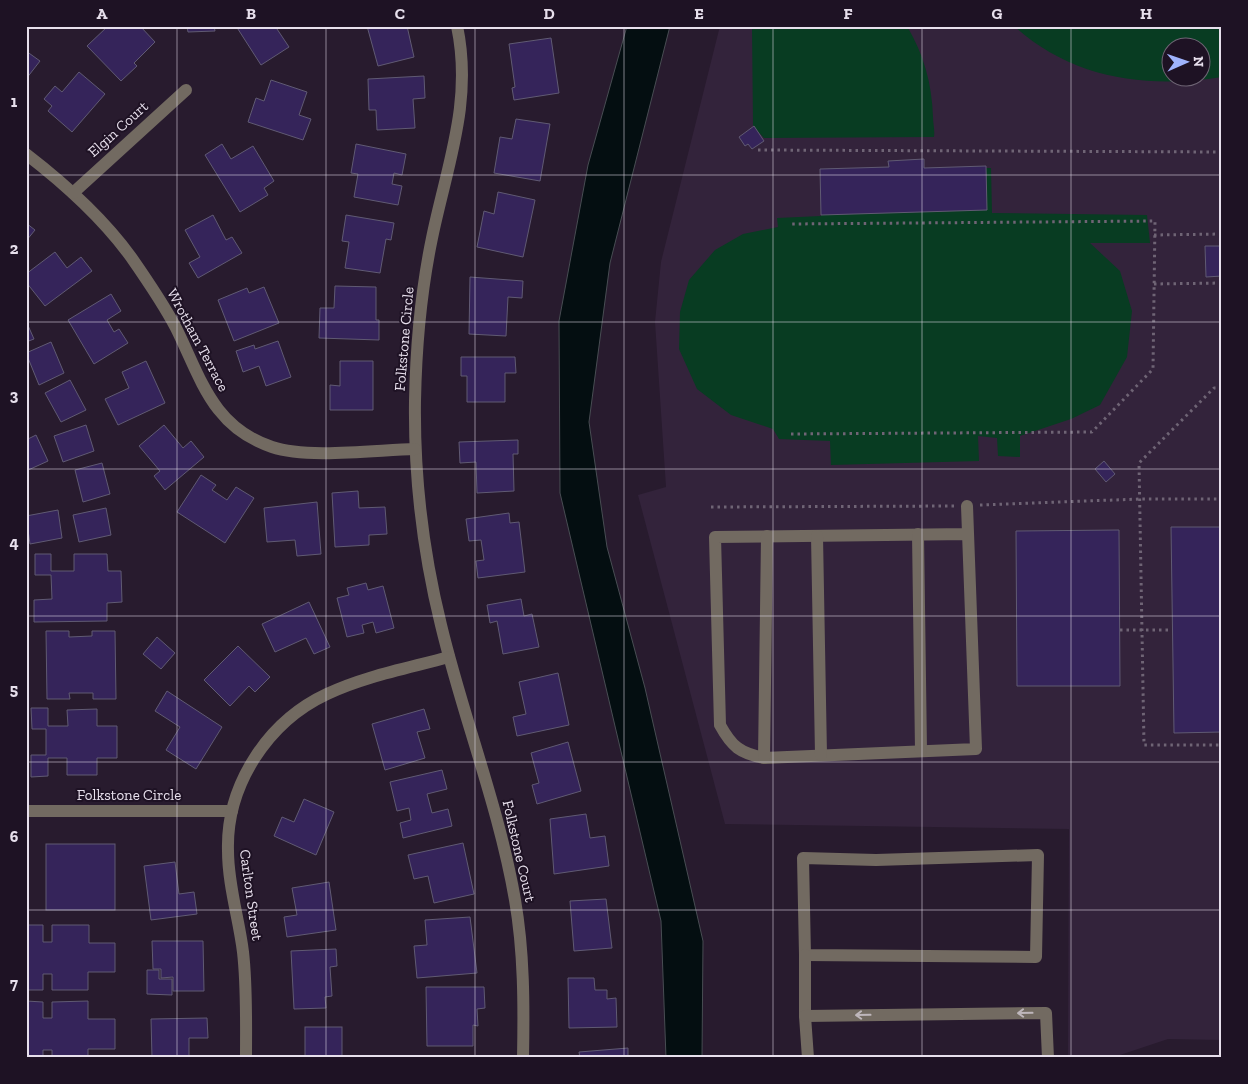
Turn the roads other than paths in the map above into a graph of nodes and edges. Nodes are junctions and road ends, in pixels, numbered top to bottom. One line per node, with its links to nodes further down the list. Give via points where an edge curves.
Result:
1 (457, 26): 5 (street, Folkstone Circle, via 463,88 460,118 422,298 416,357)
2 (186, 90): 4 (street, Elgin Court)
3 (26, 154): 4 (street, Wrotham Terrace)
4 (73, 192): 5 (street, Wrotham Terrace, via 130,256 159,298 210,400 238,430 261,444 300,453)
5 (415, 449): 11 (street, Folkstone Circle, via 428,567)
6 (967, 506): 8 (street)
7 (918, 534): 8 (street); 10 (street); 12 (street)
8 (968, 534): 12 (street, via 976,748)
9 (767, 536): 10 (street); 14 (street); 14 (street, via 715,537 720,725 729,741 744,754)
10 (817, 536): 13 (street)
11 (449, 657): 16 (street, Carlton Street, via 351,685 304,707 265,742 250,764); 20 (street, Folkstone Court, via 505,851 515,901 521,952)
12 (921, 751): 13 (street)
13 (821, 755): 14 (street)
14 (764, 758)
15 (26, 811): 16 (street, Folkstone Circle)
16 (232, 811): 19 (street, Carlton Street, via 228,850 243,953)
17 (805, 955): 17 (street, via 803,858 876,860 1038,855 1036,957); 18 (street)
18 (805, 1016): 21 (street); 22 (street, one-way to 18, via 1046,1013)
19 (246, 1058)
20 (524, 1058)
21 (808, 1058)
22 (1048, 1058)

